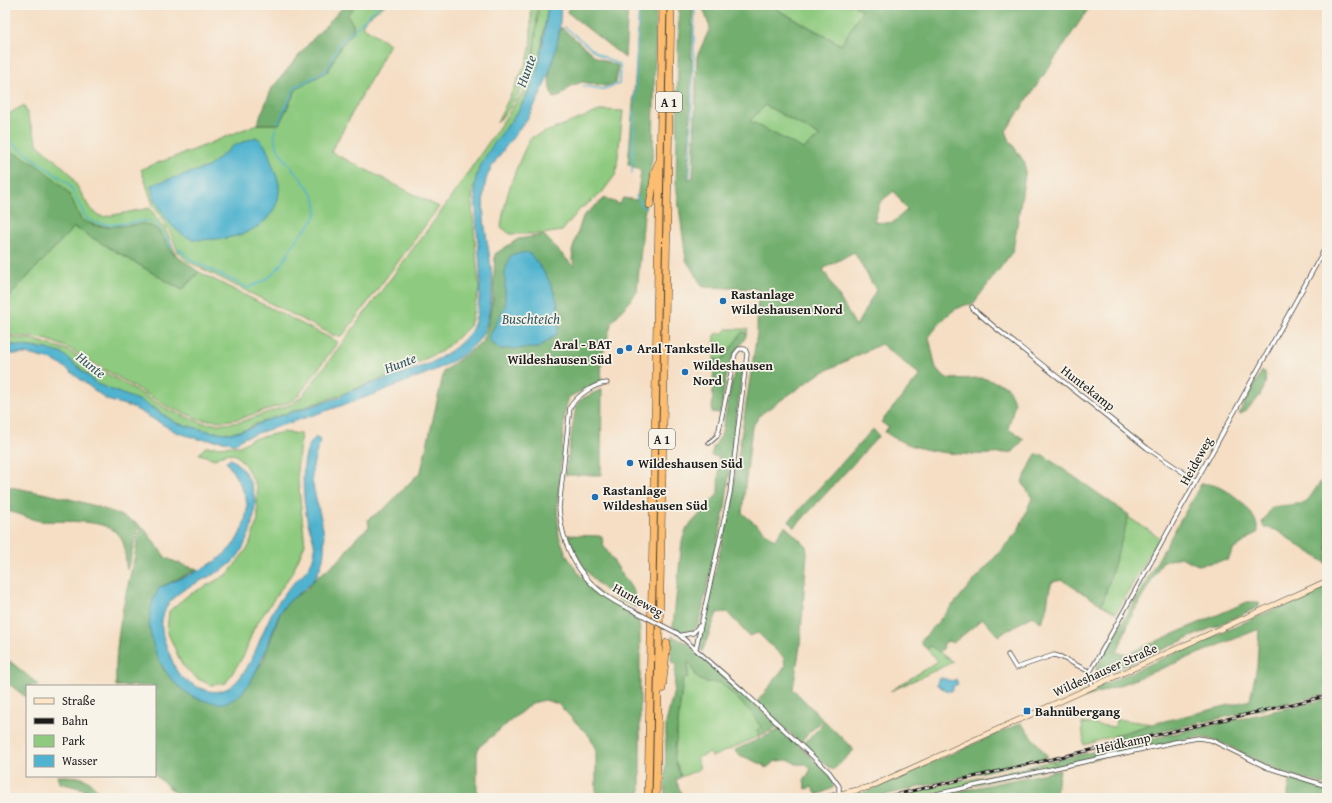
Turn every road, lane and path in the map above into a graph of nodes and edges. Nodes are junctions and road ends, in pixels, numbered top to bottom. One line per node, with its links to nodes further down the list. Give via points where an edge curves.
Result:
1 (663, 5): 3 (highway, A 1)
2 (671, 5): 18 (highway, A 1)
3 (660, 160): 4 (highway, via 654,171); 21 (highway, A 1)
4 (650, 205)
5 (1327, 245): 9 (street, Heideweg)
6 (972, 307): 9 (street, Huntekamp, via 1147,448)
7 (607, 383): 12 (street, Hunteweg, bridge, via 602,383 582,394 570,407 559,508 562,535 573,561 607,596)
8 (708, 443): 11 (street, via 717,436 719,430 735,354 739,349 745,349 747,352 730,493)
9 (1196, 481): 16 (street, Heideweg)
10 (1327, 581): 17 (main road, Wildeshauser Straße)
11 (700, 626): 12 (street, via 693,633); 14 (street)
12 (682, 635): 14 (street, Hunteweg)
13 (666, 643): 18 (highway, via 662,693)
14 (696, 648): 20 (street, Hunteweg, via 829,772 839,786)
15 (1008, 655): 16 (street, via 1016,668 1054,655 1061,656)
16 (1090, 672): 17 (street)
17 (1092, 687): 20 (main road, Wildeshauser Straße, via 870,787)
18 (657, 704): 22 (highway, A 1)
19 (1327, 786): 24 (street, Heidkamp, via 1266,767 1222,744 1198,738)
20 (839, 793): 23 (main road, Wildeshauser Straße)
21 (648, 798)
22 (656, 798)
23 (822, 798)
24 (918, 798)

